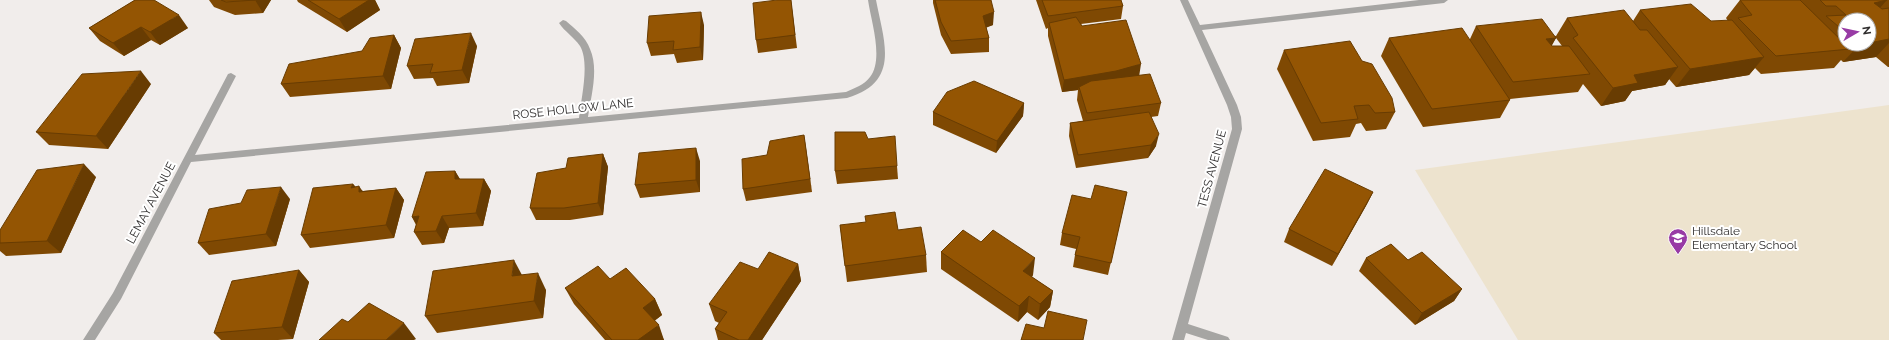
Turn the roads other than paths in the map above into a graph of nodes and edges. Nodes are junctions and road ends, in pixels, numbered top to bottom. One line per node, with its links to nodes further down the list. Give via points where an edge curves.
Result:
1 (872, 0): 7 (street, ROSE HOLLOW LANE, via 881,66 873,82 858,92 835,97)
2 (1184, 0): 5 (street, TESS AVENUE)
3 (1444, 0): 5 (street)
4 (563, 23): 7 (street, via 587,50 589,62)
5 (1196, 28): 9 (street, TESS AVENUE, via 1232,105 1237,129)
6 (231, 76): 8 (street, LEMAY AVENUE)
7 (583, 121): 8 (street, ROSE HOLLOW LANE)
8 (188, 160): 10 (street, LEMAY AVENUE, via 117,296)
9 (1181, 328): 11 (street, TESS AVENUE); 12 (street)
10 (89, 340)
11 (1178, 340)
12 (1224, 340)

